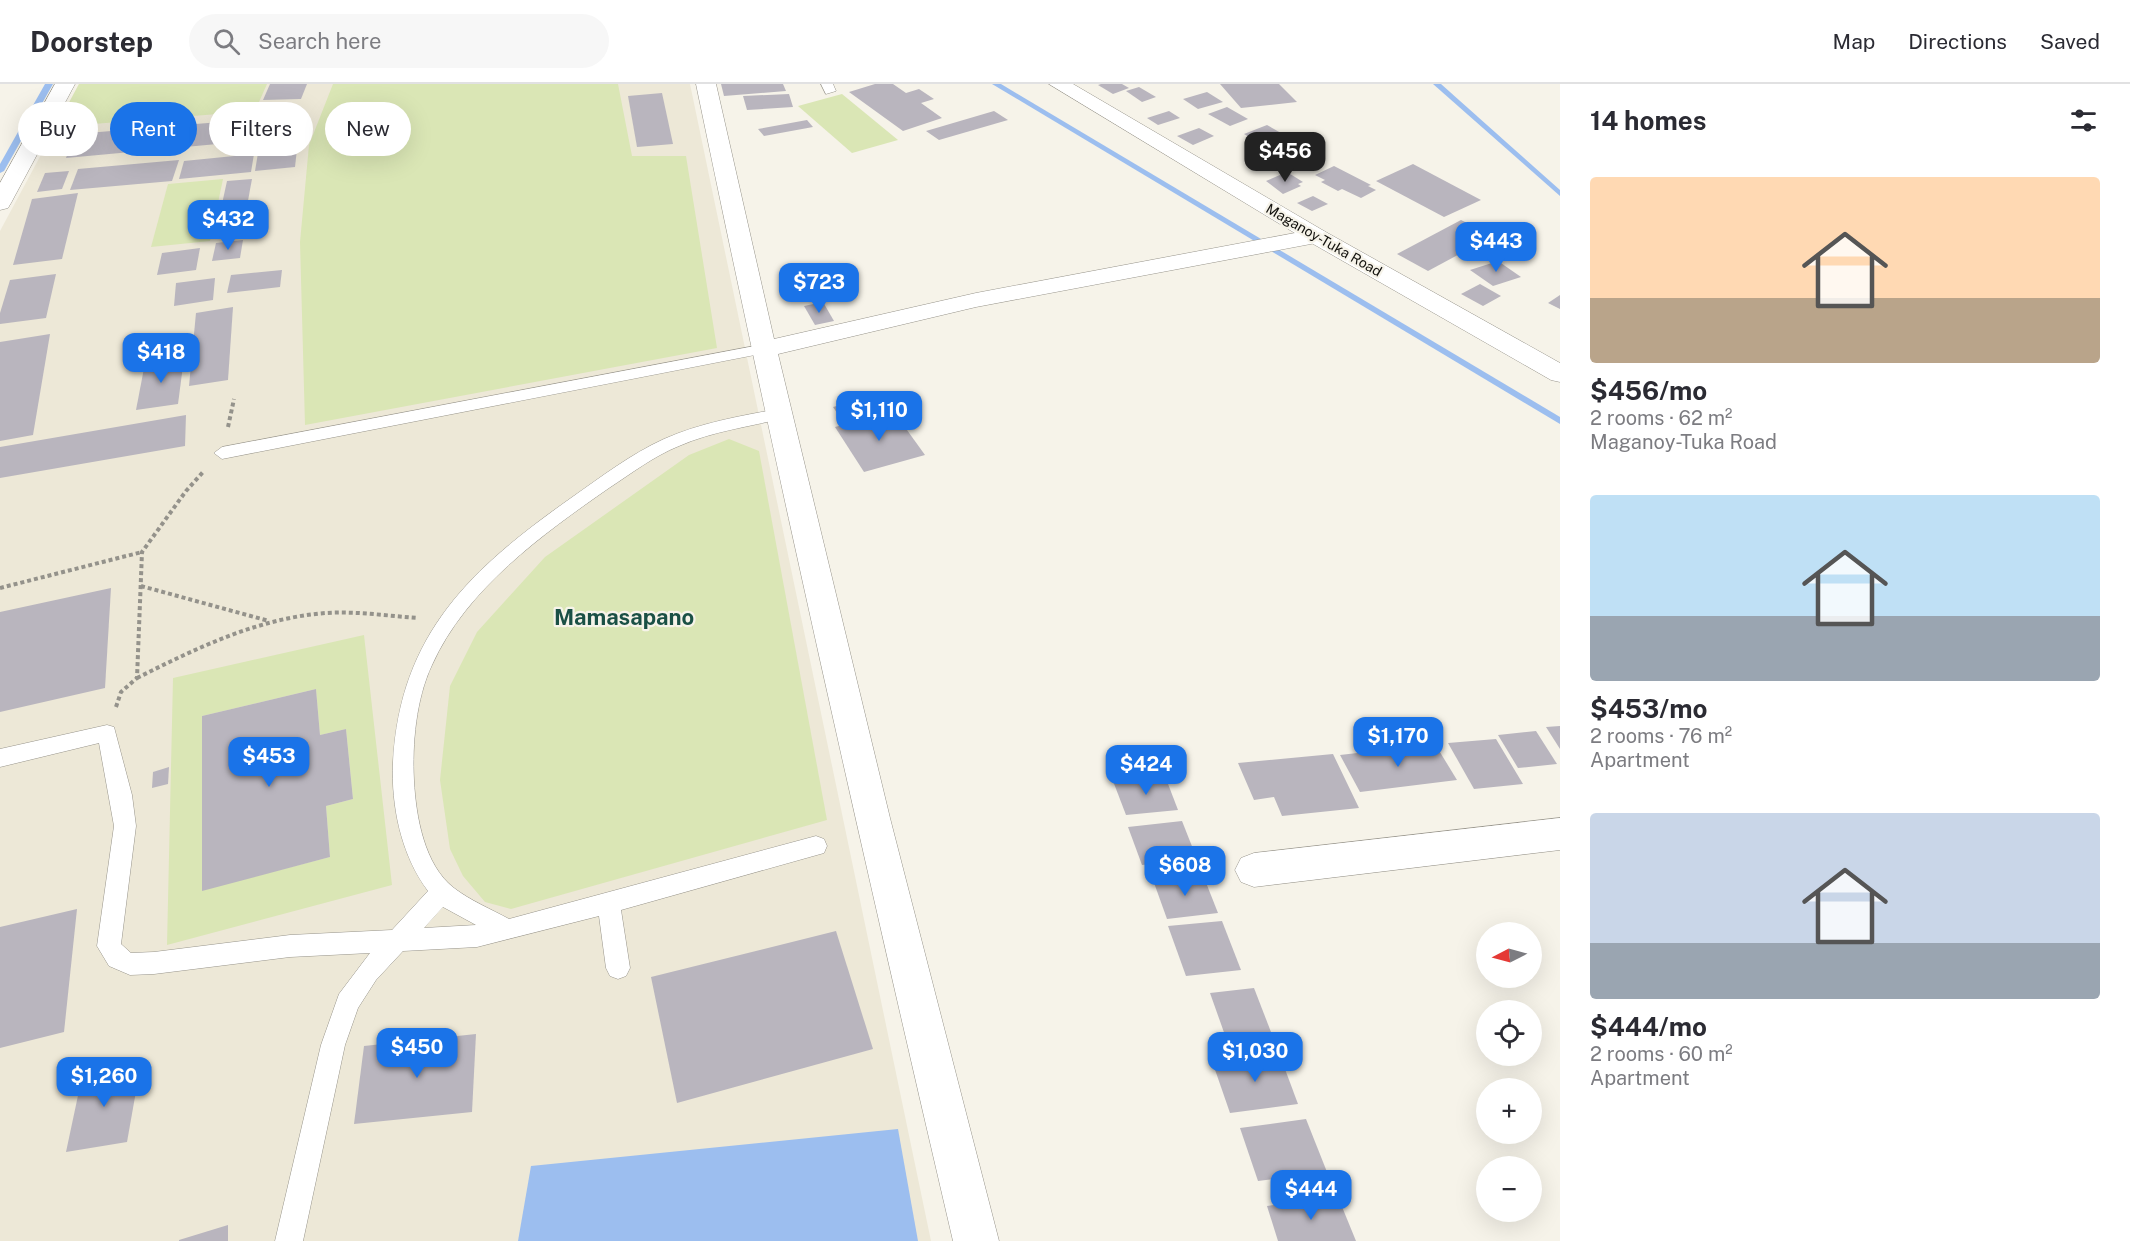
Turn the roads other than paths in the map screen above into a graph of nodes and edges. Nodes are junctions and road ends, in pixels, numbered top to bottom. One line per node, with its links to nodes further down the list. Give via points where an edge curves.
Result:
1 (65, 84): 4 (street)
2 (706, 84): 6 (street)
3 (1059, 84): 5 (street, Maganoy-Tuka Road)
4 (0, 203)
5 (1316, 237): 6 (street, via 976,300); 7 (street, Maganoy-Tuka Road)
6 (765, 349): 8 (street); 9 (lane)
7 (1560, 374)
8 (778, 414): 14 (lane, via 711,429 672,442 646,457 592,491 511,554 447,620 422,665 411,698 402,781 410,831); 20 (street)
9 (222, 453)
10 (0, 758): 17 (lane, via 107,733 125,826 109,946 117,958 130,964 154,963 290,946)
11 (1560, 834): 13 (street)
12 (816, 846): 15 (lane)
13 (1254, 870)
14 (442, 892): 16 (lane); 17 (lane)
15 (609, 903): 16 (lane); 18 (lane)
16 (508, 930): 17 (lane)
17 (395, 941): 19 (lane, via 348,1002 333,1045)
18 (618, 968)
19 (289, 1241)
20 (976, 1241)

